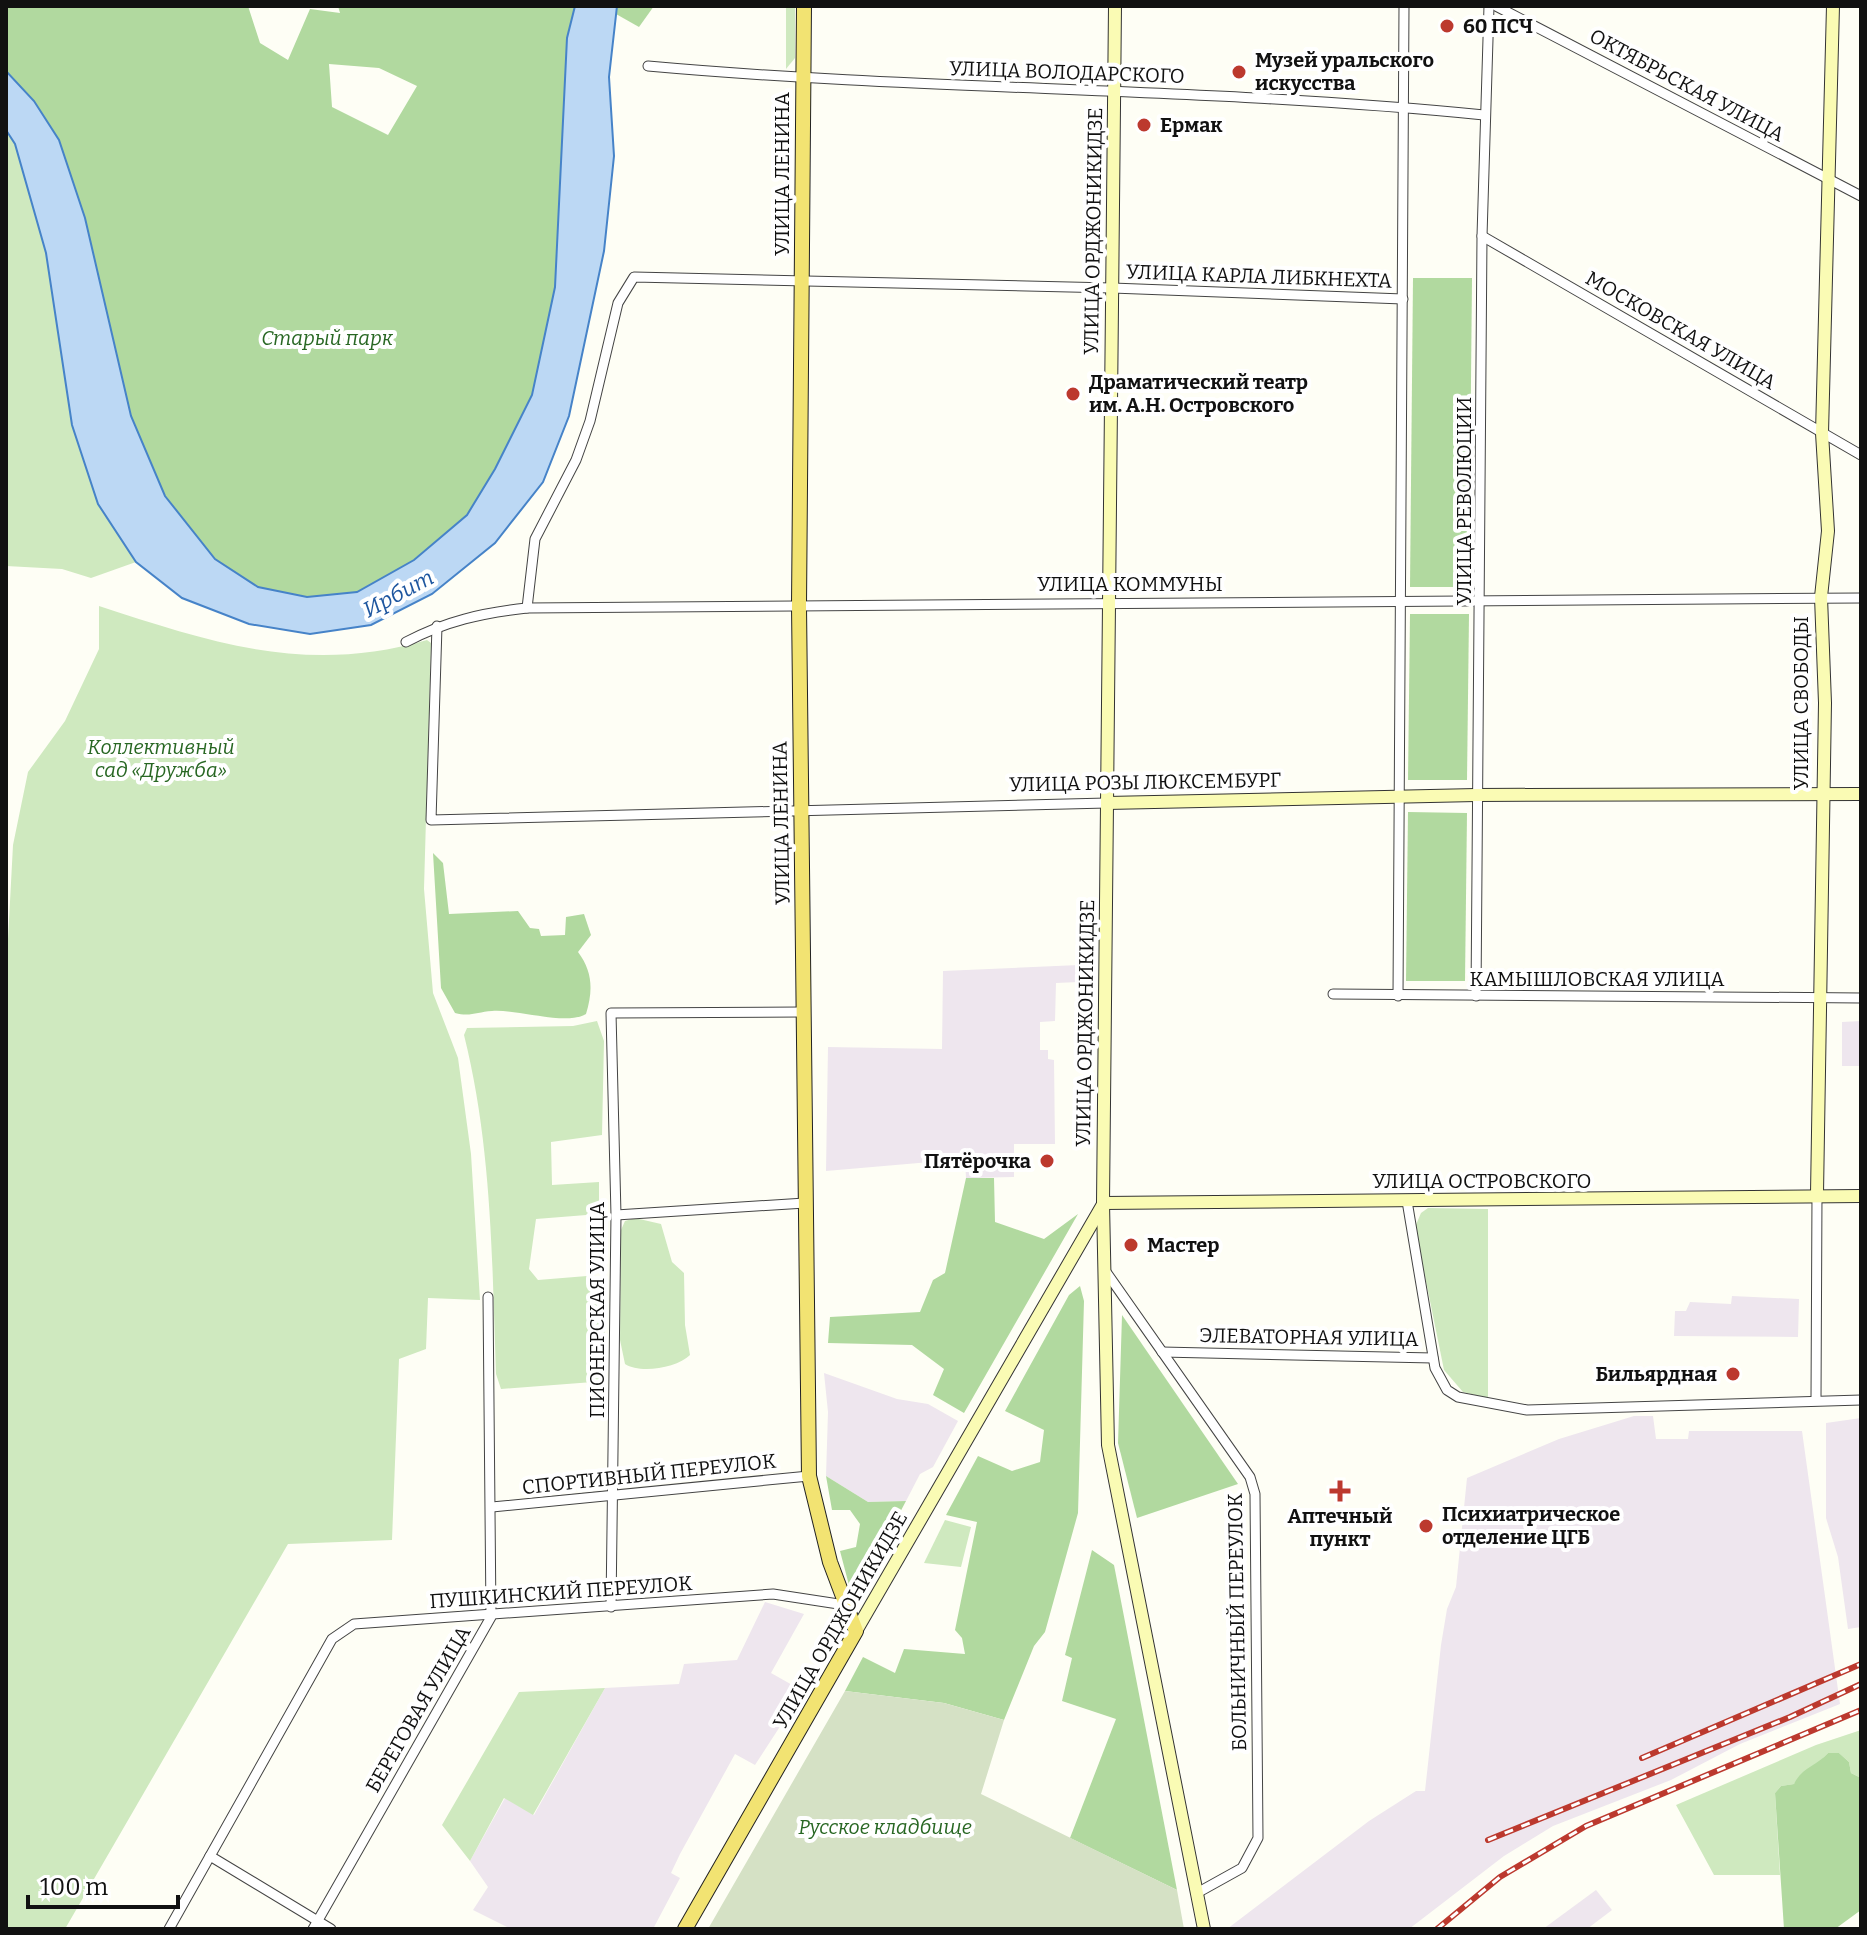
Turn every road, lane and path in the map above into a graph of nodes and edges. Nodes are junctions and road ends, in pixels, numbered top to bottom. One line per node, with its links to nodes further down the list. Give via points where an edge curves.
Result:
1 (804, 6): 8 (main road, УЛИЦА ЛЕНИНА)
2 (1115, 6): 9 (street, УЛИЦА ОРДЖОНИКИДЗЕ)
3 (1404, 6): 10 (street)
4 (1489, 6): 11 (street, УЛИЦА РЕВОЛЮЦИИ)
5 (1496, 6): 12 (street, ОКТЯБРЬСКАЯ УЛИЦА)
6 (1833, 6): 12 (street, УЛИЦА СВОБОДЫ)
7 (648, 66): 8 (street, УЛИЦА ВОЛОДАРСКОГО)
8 (802, 80): 9 (street, УЛИЦА ВОЛОДАРСКОГО); 15 (main road, УЛИЦА ЛЕНИНА)
9 (1114, 91): 10 (street, УЛИЦА ВОЛОДАРСКОГО); 16 (street, УЛИЦА ОРДЖОНИКИДЗЕ)
10 (1403, 107): 11 (street, УЛИЦА ВОЛОДАРСКОГО); 17 (street)
11 (1484, 115): 14 (street, УЛИЦА РЕВОЛЮЦИИ)
12 (1830, 181): 13 (street, ОКТЯБРЬСКАЯ УЛИЦА); 18 (street, УЛИЦА СВОБОДЫ)
13 (1861, 196)
14 (1482, 236): 18 (street, МОСКОВСКАЯ УЛИЦА); 24 (street, УЛИЦА РЕВОЛЮЦИИ)
15 (802, 281): 16 (street, УЛИЦА КАРЛА ЛИБКНЕХТА); 25 (main road, УЛИЦА ЛЕНИНА); 26 (street, УЛИЦА КАРЛА ЛИБКНЕХТА, via 634,277 618,303 576,460 535,539)
16 (1112, 288): 17 (street, УЛИЦА КАРЛА ЛИБКНЕХТА); 23 (street, УЛИЦА ОРДЖОНИКИДЗЕ)
17 (1403, 299): 22 (street)
18 (1822, 433): 19 (street, МОСКОВСКАЯ УЛИЦА); 20 (street, УЛИЦА СВОБОДЫ, via 1828,531)
19 (1861, 455)
20 (1821, 597): 21 (street, УЛИЦА КОММУНЫ); 24 (street, УЛИЦА КОММУНЫ); 29 (street, УЛИЦА СВОБОДЫ, via 1825,703)
21 (1861, 598)
22 (1400, 601): 23 (street, УЛИЦА КОММУНЫ); 24 (street, УЛИЦА КОММУНЫ); 32 (street)
23 (1109, 602): 25 (street, УЛИЦА КОММУНЫ); 33 (street, УЛИЦА ОРДЖОНИКИДЗЕ)
24 (1481, 602): 31 (street, УЛИЦА РЕВОЛЮЦИИ)
25 (799, 606): 26 (street, УЛИЦА КОММУНЫ); 34 (main road, УЛИЦА ЛЕНИНА)
26 (527, 608): 27 (street, УЛИЦА КОММУНЫ)
27 (437, 626): 28 (street, УЛИЦА КОММУНЫ); 34 (street, УЛИЦА РОЗЫ ЛЮКСЕМБУРГ, via 431,820)
28 (406, 642)
29 (1820, 794): 30 (street, УЛИЦА РОЗЫ ЛЮКСЕМБУРГ); 31 (street, УЛИЦА РОЗЫ ЛЮКСЕМБУРГ); 39 (street, УЛИЦА СВОБОДЫ)
30 (1861, 794)
31 (1476, 795): 32 (street, УЛИЦА РОЗЫ ЛЮКСЕМБУРГ); 37 (street, УЛИЦА РЕВОЛЮЦИИ)
32 (1399, 798): 33 (street, УЛИЦА РОЗЫ ЛЮКСЕМБУРГ); 36 (street)
33 (1107, 803): 34 (street, УЛИЦА РОЗЫ ЛЮКСЕМБУРГ); 45 (street, УЛИЦА ОРДЖОНИКИДЗЕ)
34 (801, 810): 40 (main road, УЛИЦА ЛЕНИНА)
35 (1333, 994): 36 (street, КАМЫШЛОВСКАЯ УЛИЦА)
36 (1398, 996): 37 (street, КАМЫШЛОВСКАЯ УЛИЦА)
37 (1476, 996): 39 (street, КАМЫШЛОВСКАЯ УЛИЦА)
38 (1861, 998): 39 (street, КАМЫШЛОВСКАЯ УЛИЦА)
39 (1819, 999): 41 (street, УЛИЦА СВОБОДЫ)
40 (802, 1012): 44 (main road, УЛИЦА ЛЕНИНА); 46 (street, ПИОНЕРСКАЯ УЛИЦА, via 611,1013)
41 (1817, 1194): 42 (street, УЛИЦА ОСТРОВСКОГО); 43 (street, УЛИЦА ОСТРОВСКОГО); 51 (street, УЛИЦА СВОБОДЫ)
42 (1861, 1196)
43 (1407, 1201): 45 (street, УЛИЦА ОСТРОВСКОГО); 50 (street)
44 (805, 1203): 46 (street); 53 (main road, УЛИЦА ЛЕНИНА)
45 (1103, 1203): 47 (street); 59 (street, УЛИЦА ОРДЖОНИКИДЗЕ)
46 (616, 1215): 54 (street, ПИОНЕРСКАЯ УЛИЦА)
47 (1104, 1269): 49 (street, БОЛЬНИЧНЫЙ ПЕРЕУЛОК); 61 (street, via 1112,1476)
48 (488, 1297): 55 (street, БЕРЕГОВАЯ УЛИЦА)
49 (1162, 1352): 50 (street, ЭЛЕВАТОРНАЯ УЛИЦА); 61 (street, БОЛЬНИЧНЫЙ ПЕРЕУЛОК, via 1250,1477 1255,1494 1258,1838 1242,1868)
50 (1433, 1358): 51 (street, ЭЛЕВАТОРНАЯ УЛИЦА, via 1440,1380 1458,1397 1527,1410)
51 (1816, 1400): 52 (street, ЭЛЕВАТОРНАЯ УЛИЦА)
52 (1861, 1400)
53 (809, 1476): 54 (street, СПОРТИВНЫЙ ПЕРЕУЛОК); 56 (main road, УЛИЦА ЛЕНИНА)
54 (613, 1495): 55 (street, СПОРТИВНЫЙ ПЕРЕУЛОК); 57 (street, ПИОНЕРСКАЯ УЛИЦА)
55 (492, 1507): 58 (street, БЕРЕГОВАЯ УЛИЦА)
56 (845, 1605): 57 (street, ПУШКИНСКИЙ ПЕРЕУЛОК, via 773,1594); 59 (main road, УЛИЦА ЛЕНИНА)
57 (611, 1607): 58 (street, ПУШКИНСКИЙ ПЕРЕУЛОК)
58 (491, 1617): 60 (street, ПУШКИНСКИЙ ПЕРЕУЛОК, via 354,1624 332,1639); 62 (street, БЕРЕГОВАЯ УЛИЦА)
59 (856, 1631): 65 (main road, УЛИЦА ОРДЖОНИКИДЗЕ)
60 (210, 1856): 62 (street); 63 (street)
61 (1197, 1893): 66 (street)
62 (316, 1925): 64 (street)
63 (169, 1929)
64 (331, 1929)
65 (685, 1929)
66 (1204, 1929)

